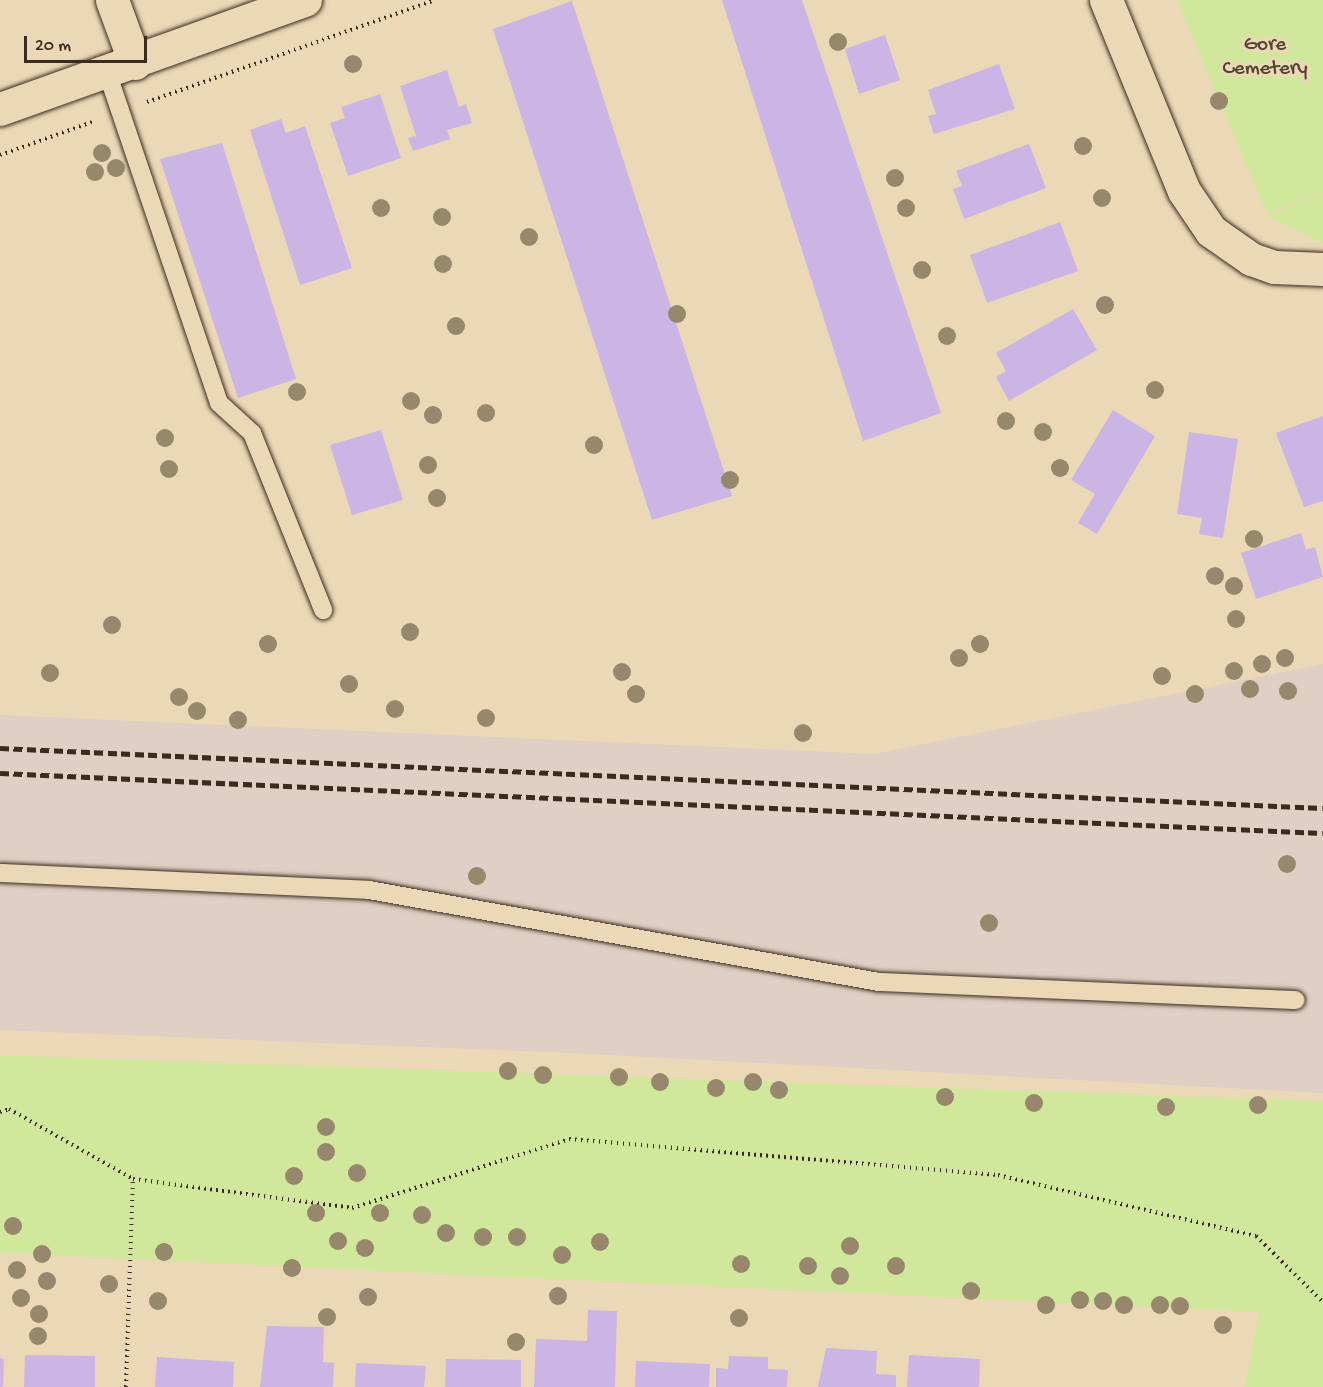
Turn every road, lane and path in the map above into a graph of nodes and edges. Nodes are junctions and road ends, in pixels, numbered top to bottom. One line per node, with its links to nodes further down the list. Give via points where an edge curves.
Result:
1 (112, 0): 5 (street)
2 (305, 0): 5 (street)
3 (435, 0): 7 (path)
4 (1106, 0): 9 (street, via 1184,191 1211,231 1251,259 1274,267)
5 (121, 67): 6 (street); 7 (lane)
6 (0, 109)
7 (119, 112): 8 (path); 10 (lane, via 219,403 252,433)
8 (0, 155)
9 (1323, 269)
10 (322, 610)
11 (0, 873): 12 (lane, via 369,890 879,982)
12 (1296, 1000)
13 (0, 1112): 14 (path, via 9,1109)
14 (133, 1179): 15 (path, via 352,1208 569,1139 998,1175 1256,1236); 16 (path)
15 (1323, 1302)
16 (126, 1387)

